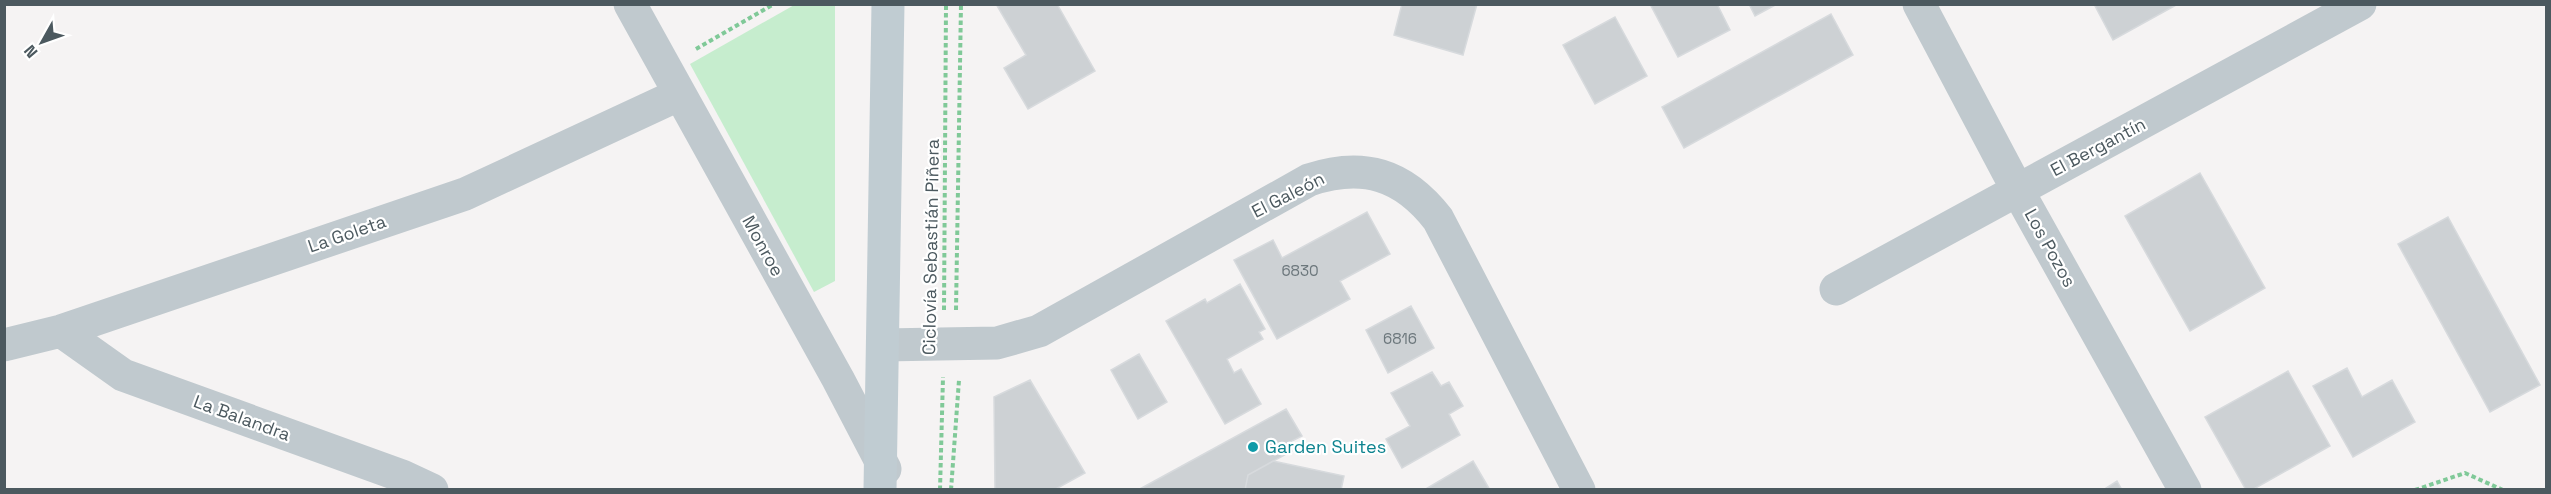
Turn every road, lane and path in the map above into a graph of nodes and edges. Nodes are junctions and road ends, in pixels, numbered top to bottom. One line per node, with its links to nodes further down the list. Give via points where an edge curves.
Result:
1 (630, 4): 8 (street, Monroe)
2 (774, 4): 8 (path)
3 (888, 4): 14 (main road)
4 (946, 4): 12 (path, Ciclovía Sebastián Piñera)
5 (961, 4): 12 (path)
6 (1919, 4): 9 (street, Los Pozos)
7 (2360, 4): 9 (street, El Bergantín)
8 (671, 81): 11 (street, La Goleta, via 465,194); 15 (street, Monroe, via 838,379)
9 (2018, 190): 10 (street, El Bergantín); 21 (street, Los Pozos)
10 (1836, 289)
11 (61, 331): 13 (street, La Goleta); 16 (street, La Balandra, via 123,375)
12 (954, 344): 14 (street, El Galeón); 18 (path, Ciclovía Sebastián Piñera); 19 (path, via 956,409); 20 (street, El Galeón, via 997,343 1039,331 1309,180 1330,173 1374,173 1413,192 1438,219)
13 (4, 345)
14 (882, 345): 15 (main road)
15 (880, 475): 17 (street, Monroe)
16 (432, 489)
17 (895, 489)
18 (940, 489)
19 (951, 489)
20 (1580, 489)
21 (2185, 489)
22 (2415, 489): 23 (path, via 2465,473)
23 (2503, 489)

